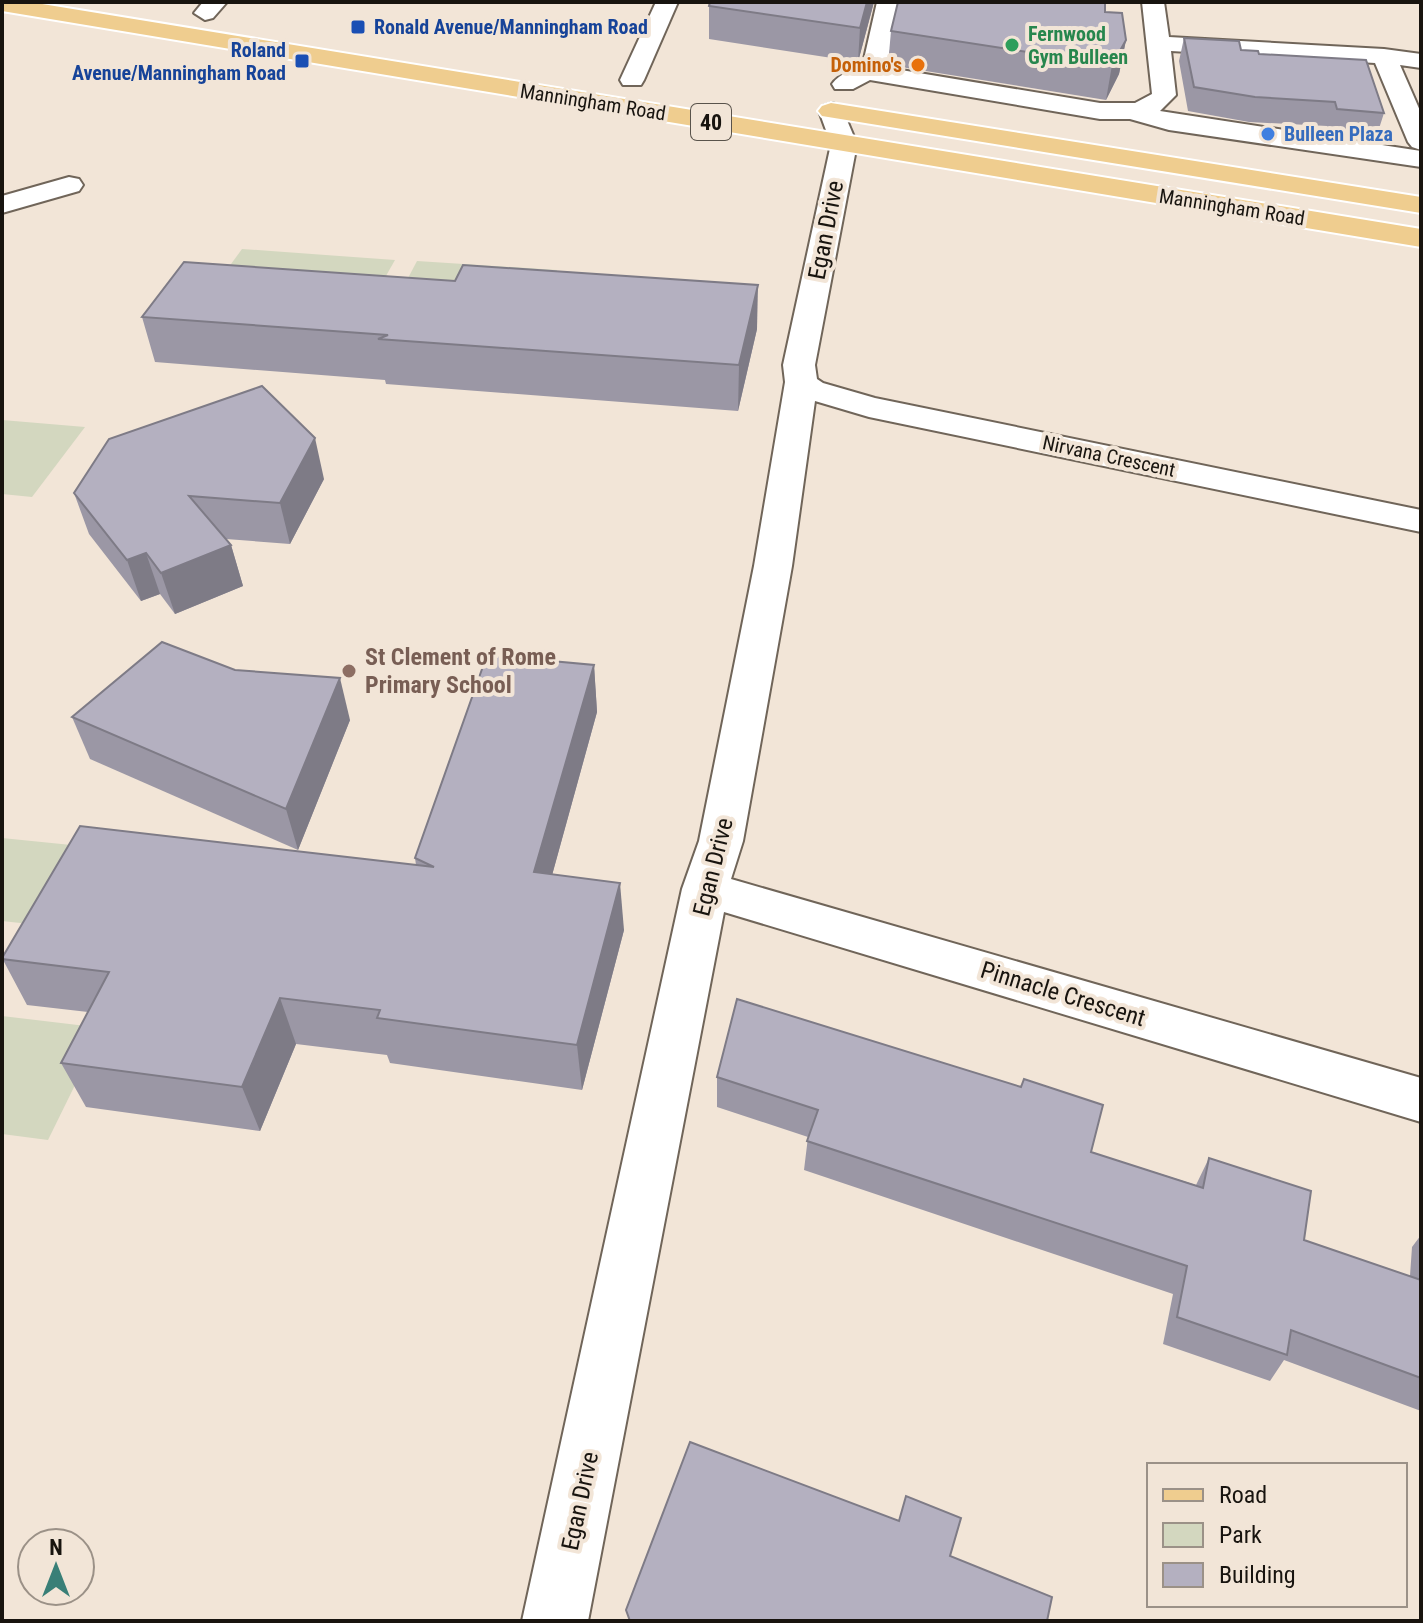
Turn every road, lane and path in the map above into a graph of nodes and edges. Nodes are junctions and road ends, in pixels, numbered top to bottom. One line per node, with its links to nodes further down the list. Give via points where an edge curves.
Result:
1 (667, 2): 13 (street)
2 (888, 2): 12 (street, via 876,60)
3 (1153, 2): 8 (street)
4 (2, 4): 19 (main road, Manningham Road / 40)
5 (210, 7): 6 (main road); 7 (main road)
6 (177, 8)
7 (236, 18)
8 (1158, 43): 10 (street); 16 (street, via 1164,95)
9 (1421, 55): 10 (street)
10 (1384, 56): 11 (street); 18 (street)
11 (1421, 61)
12 (867, 72): 16 (street, via 1100,111); 17 (street, via 868,84 858,99)
13 (624, 79): 14 (main road, Manningham Road / 40)
14 (662, 85)
15 (801, 106): 17 (main road, Manningham Road)
16 (1142, 108): 20 (street, via 1169,122)
17 (832, 111): 19 (street); 23 (main road, Manningham Road)
18 (1421, 142)
19 (844, 144): 24 (main road, Manningham Road / 40); 25 (street, Egan Drive, via 799,365)
20 (1421, 159)
21 (69, 185): 22 (street)
22 (2, 205)
23 (1421, 205)
24 (1421, 238)
25 (801, 382): 26 (street, Nirvana Crescent, via 817,393 869,407); 27 (street, Egan Drive, via 773,566 721,841)
26 (1421, 521)
27 (705, 889): 28 (street, Pinnacle Crescent); 29 (street, Egan Drive)
28 (1421, 1100)
29 (555, 1621)

